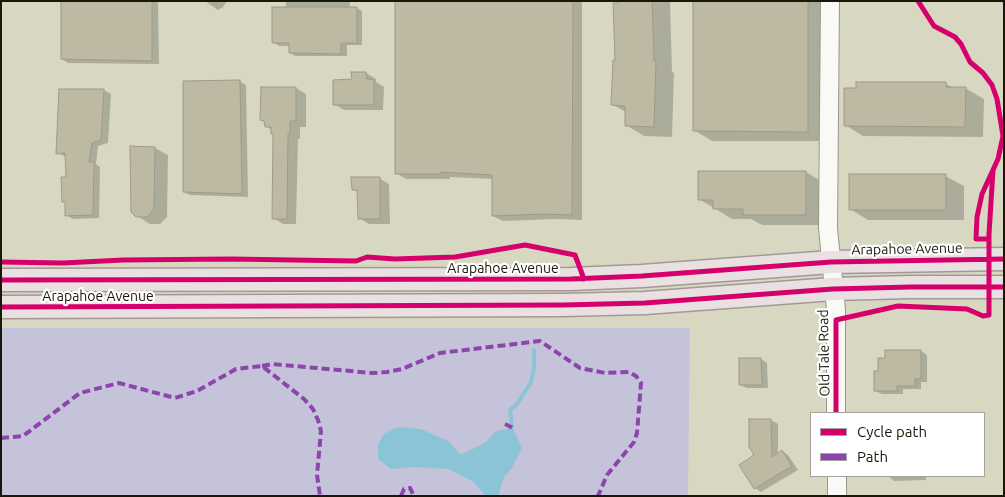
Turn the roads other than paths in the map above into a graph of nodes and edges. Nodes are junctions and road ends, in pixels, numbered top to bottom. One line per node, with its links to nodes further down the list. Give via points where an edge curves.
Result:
1 (830, 1): 3 (street, Old Tale Road, via 828,228)
2 (1004, 259): 3 (main road, Arapahoe Avenue)
3 (831, 262): 4 (main road, Arapahoe Avenue, via 571,279); 6 (street, Old Tale Road)
4 (1, 280)
5 (1004, 287): 6 (main road, Arapahoe Avenue)
6 (833, 289): 7 (main road, Arapahoe Avenue, via 572,305); 8 (street, Old Tale Road)
7 (1, 307)
8 (836, 412)
9 (837, 477): 10 (street)
10 (837, 496)

